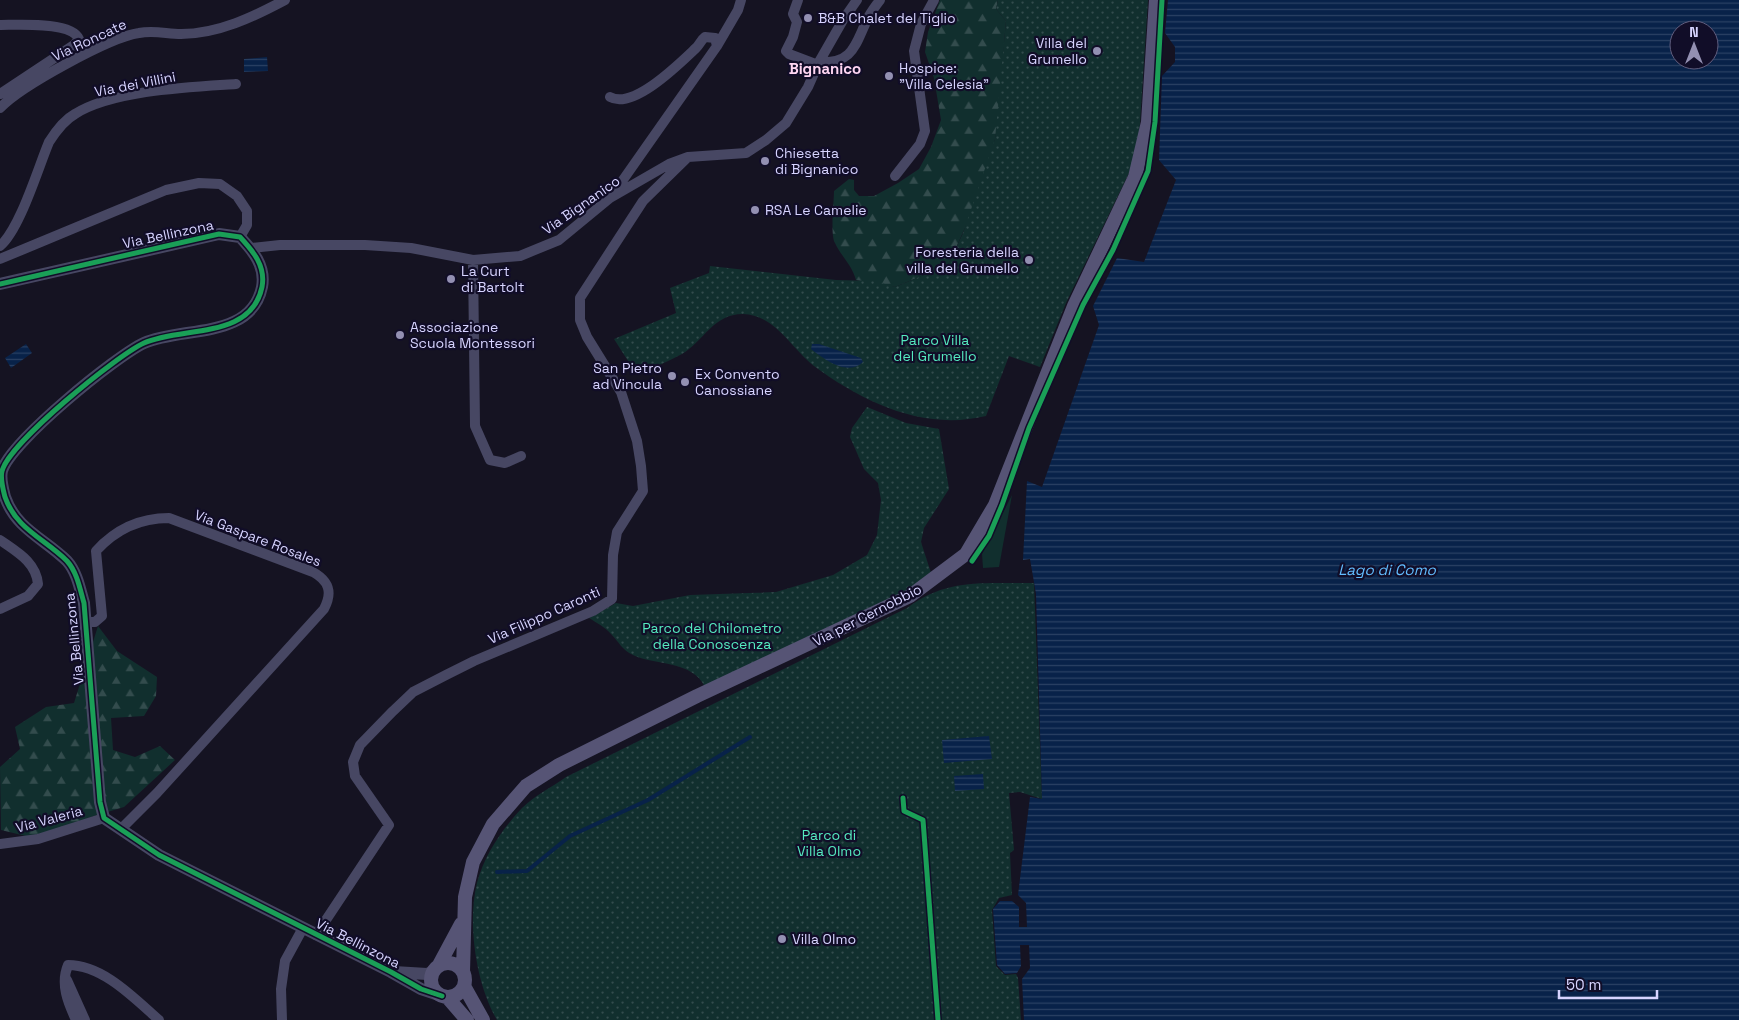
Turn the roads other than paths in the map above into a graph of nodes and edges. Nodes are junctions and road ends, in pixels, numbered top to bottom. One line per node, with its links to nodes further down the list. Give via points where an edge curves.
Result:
1 (285, 0): 14 (street, Via Roncate, via 232,25 181,34 137,33 68,63)
2 (741, 0): 9 (street)
3 (798, 0): 10 (street, via 792,14 797,22 786,51)
4 (857, 0): 10 (street, Via Bignanico)
5 (880, 0): 10 (street, via 867,19 859,43 849,55 832,63)
6 (934, 0): 16 (street, via 921,24 914,51 925,130 920,144)
7 (1156, 0): 32 (main road, Via per Cernobbio, via 1148,122 1136,177 1074,306 995,505 966,554 910,596 697,696 559,765 526,786 493,824 473,862)
8 (0, 25): 12 (street, via 51,26 74,32 79,39)
9 (717, 46): 13 (street, via 715,38 705,36 672,71 629,99); 17 (street)
10 (819, 64): 15 (street, Via Bignanico, via 786,123 766,140 746,153)
11 (236, 84): 19 (street, Via dei Villini, via 157,91 90,106 74,114 49,142 22,211 10,235)
12 (0, 94)
13 (610, 97)
14 (0, 108)
15 (688, 157): 17 (street, Via Bignanico, via 669,164); 34 (street, Via Filippo Caronti, via 642,200 584,292 579,307 587,337 621,392 642,466 642,491 617,532 612,555 612,599 592,611 474,661 414,692 360,745 353,762 355,776 389,825)
16 (895, 176)
17 (610, 198): 22 (street, Via Bignanico, via 559,240 520,256)
18 (240, 237): 20 (street, Via Bellinzona); 21 (street, via 247,225 247,210 237,196 220,184 198,183 166,190); 23 (street, Via Bellinzona, via 219,234 185,240)
19 (0, 246)
20 (251, 248): 22 (street, Via Bignanico, via 365,244 411,248); 25 (street, Via Bellinzona, via 259,261 263,283 261,294 249,312 230,324 158,337 129,350 18,444 2,471)
21 (0, 259)
22 (473, 260): 24 (street, via 475,426 490,460 505,463)
23 (0, 284)
24 (521, 456)
25 (1, 489): 28 (street, Via Bellinzona, via 9,510 20,524 68,562 78,581)
26 (0, 540): 27 (street, via 30,562 38,574 38,584 28,596)
27 (0, 608)
28 (86, 622): 29 (street, Via Bellinzona, via 100,802); 30 (street, Via Gaspare Rosales, via 95,622 102,616 96,551 110,536 137,522 155,518 169,518 313,572 322,577 329,588 324,608)
29 (104, 818): 30 (street, Via Bellinzona); 31 (street, Via Valeria, via 38,839)
30 (121, 829): 33 (street, Via Bellinzona, via 159,855)
31 (0, 844)
32 (464, 916): 35 (main road, Via per Cernobbio); 37 (main road, Via per Cernobbio)
33 (303, 928): 34 (street, Via Bellinzona); 44 (street, via 285,961 281,990)
34 (316, 935): 36 (street, Via Bellinzona)
35 (436, 968): 36 (street, Via Bellinzona, via 427,974); 37 (main road, via 451,963); 40 (main road, via 431,978 433,987)
36 (391, 972): 40 (street, Via Bellinzona, via 421,990)
37 (463, 972): 39 (main road)
38 (64, 974): 41 (street, via 66,993); 42 (street); 43 (street, via 68,965 97,970)
39 (464, 986): 40 (main road, via 457,994); 46 (main road)
40 (445, 996): 45 (main road)
41 (76, 1020)
42 (86, 1020)
43 (159, 1020)
44 (282, 1020)
45 (466, 1020)
46 (483, 1020)

